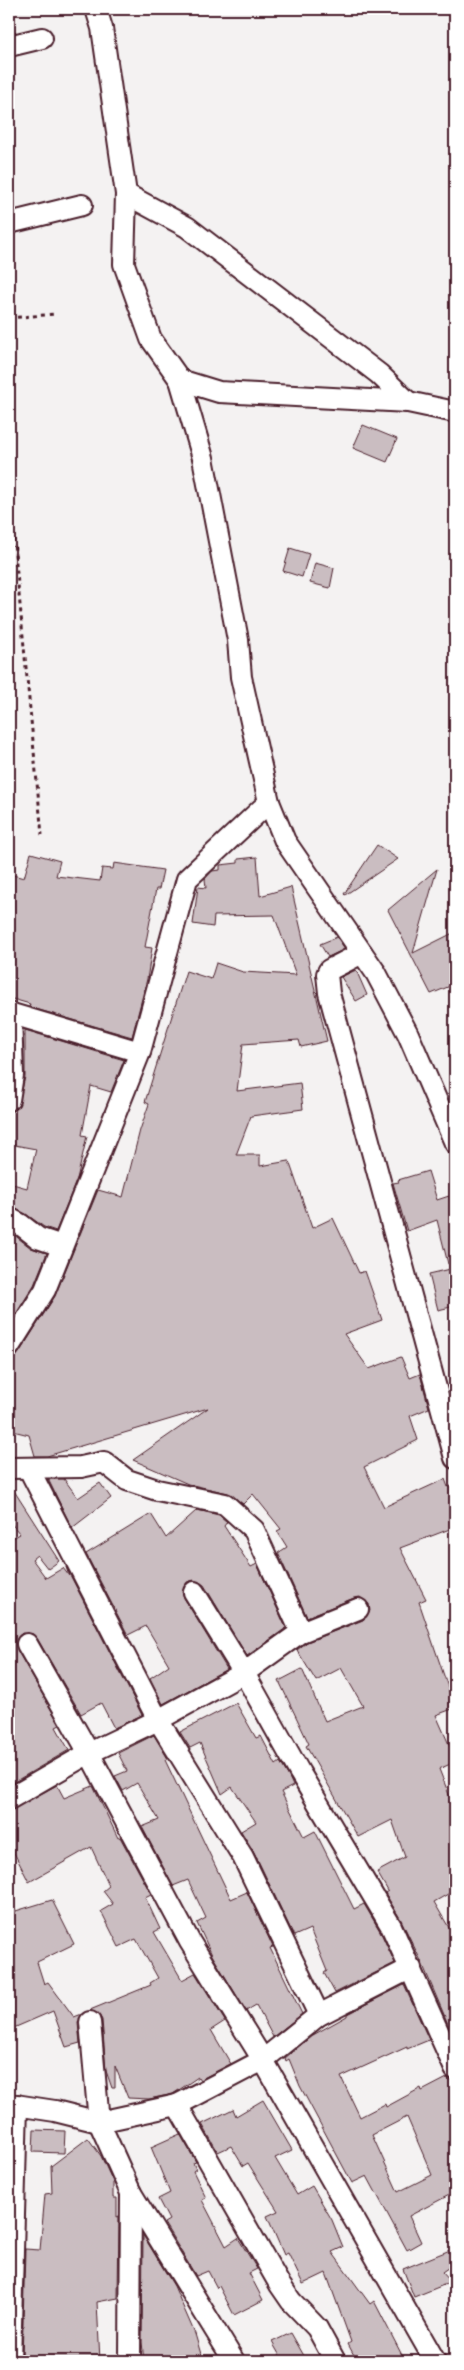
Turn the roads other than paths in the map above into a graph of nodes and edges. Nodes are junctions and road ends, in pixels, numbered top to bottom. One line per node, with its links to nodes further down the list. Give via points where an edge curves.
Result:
1 (96, 9): 4 (street, via 102,28)
2 (42, 38): 3 (street)
3 (9, 46)
4 (126, 194): 7 (street, via 124,264 151,339); 8 (street, via 187,227 379,374)
5 (82, 206): 6 (street)
6 (9, 223)
7 (180, 380): 8 (street, via 219,392); 10 (street, via 203,458 238,640 241,677)
8 (408, 402): 9 (street)
9 (455, 412)
10 (269, 802): 11 (street, via 285,841); 13 (street, via 187,879)
11 (362, 952): 15 (street, via 408,1034); 19 (street, via 330,970 327,974 329,994)
12 (10, 1014): 13 (street); 14 (street, via 13,1075)
13 (140, 1052): 17 (street)
14 (9, 1100)
15 (455, 1143)
16 (9, 1218): 17 (street, via 38,1238)
17 (62, 1246): 18 (street, via 45,1290)
18 (9, 1347)
19 (455, 1458)
20 (9, 1468): 21 (street)
21 (29, 1469): 24 (street, via 81,1467 104,1462 127,1480 157,1490 225,1504 254,1530); 27 (street)
22 (194, 1592): 26 (street)
23 (358, 1609): 24 (street)
24 (301, 1632): 26 (street)
25 (27, 1644): 28 (street)
26 (244, 1673): 27 (street); 30 (street, via 391,1926)
27 (158, 1720): 28 (street); 31 (street, via 243,1857)
28 (89, 1753): 29 (street); 33 (street, via 190,1942)
29 (9, 1800)
30 (411, 1968): 31 (street); 34 (street)
31 (319, 2015): 33 (street)
32 (90, 2022): 37 (street)
33 (263, 2060): 36 (street); 43 (street)
34 (455, 2069)
35 (13, 2105): 37 (street); 39 (street)
36 (177, 2105): 37 (street); 42 (street, via 280,2285 317,2328)
37 (99, 2122): 38 (street)
38 (131, 2193): 40 (street); 41 (street)
39 (10, 2361)
40 (130, 2361)
41 (234, 2361)
42 (336, 2361)
43 (435, 2361)

